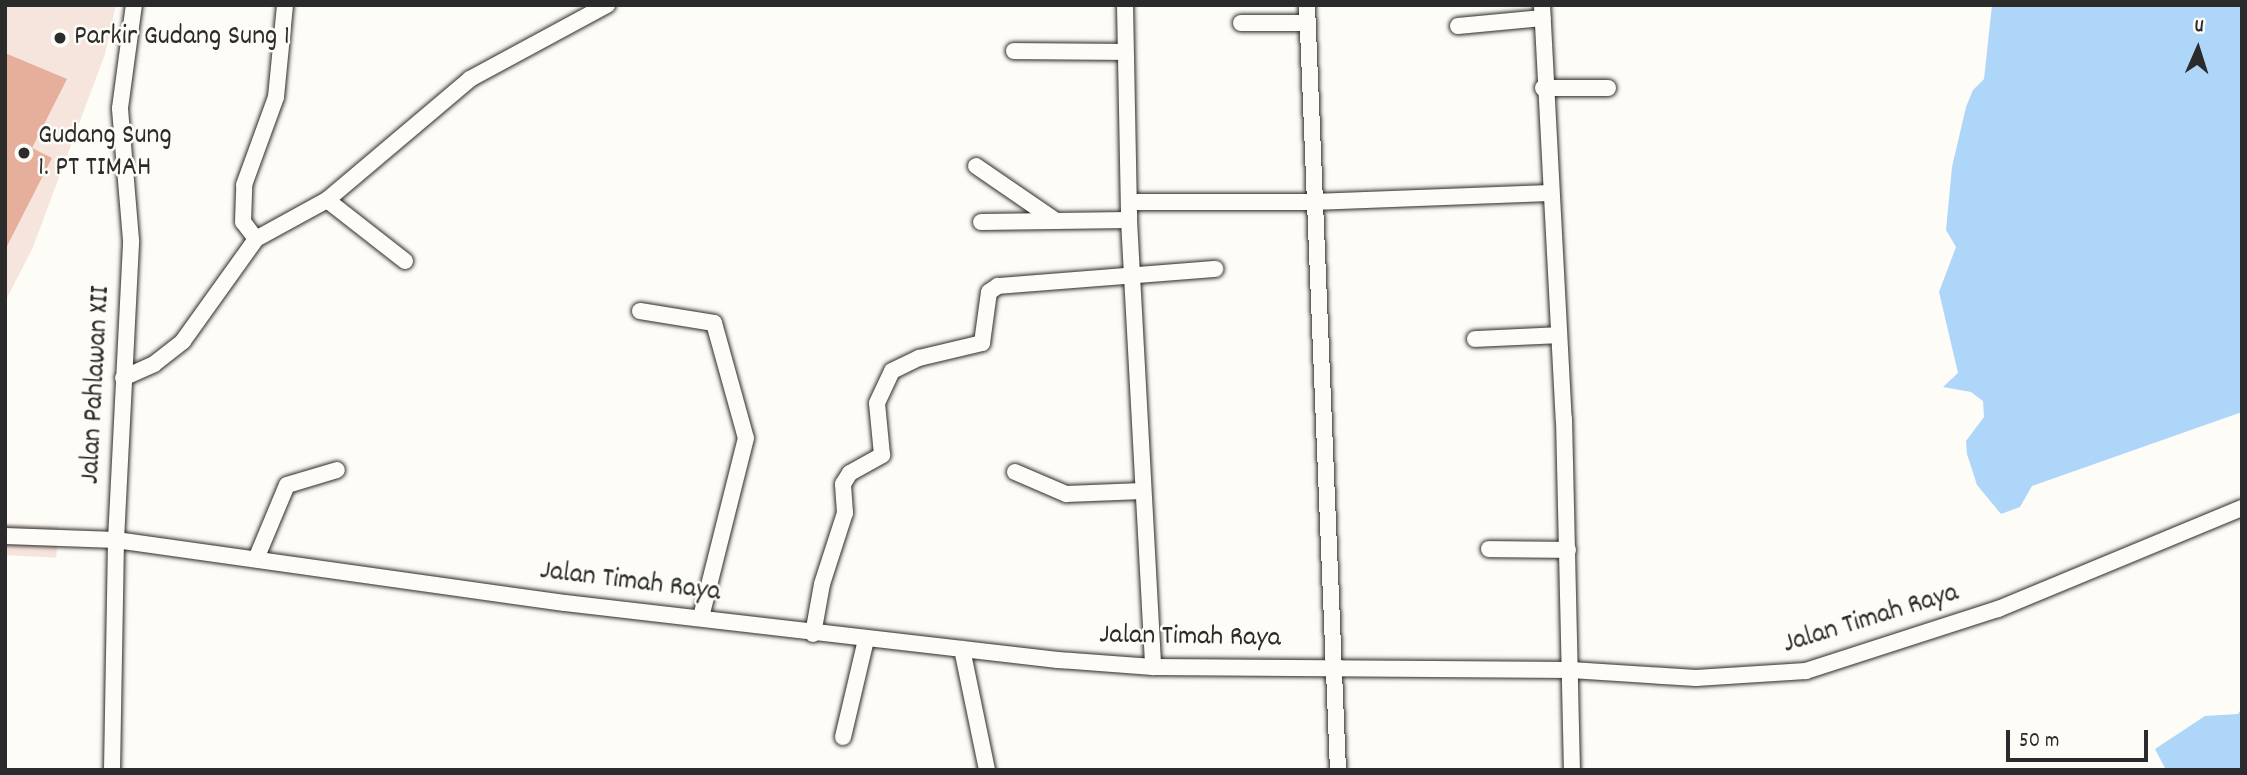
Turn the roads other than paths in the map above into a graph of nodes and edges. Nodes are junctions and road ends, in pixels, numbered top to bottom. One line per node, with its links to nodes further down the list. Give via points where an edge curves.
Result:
1 (134, 5): 29 (street, Jalan Pahlawan XII, via 120,108 131,240)
2 (285, 5): 22 (street, via 276,97 244,185 243,222)
3 (607, 5): 16 (street, via 470,79)
4 (1125, 5): 11 (street)
5 (1307, 5): 8 (street)
6 (1543, 12): 9 (street); 12 (street)
7 (1241, 23): 8 (street)
8 (1307, 23): 18 (street)
9 (1458, 26)
10 (1014, 51): 11 (street)
11 (1125, 52): 17 (street)
12 (1543, 88): 13 (street); 15 (street)
13 (1608, 88)
14 (976, 166): 20 (street)
15 (1550, 192): 18 (street); 27 (street)
16 (327, 200): 22 (street); 23 (street)
17 (1129, 202): 18 (street); 19 (street)
18 (1313, 202): 43 (street)
19 (1129, 220): 20 (street); 25 (street)
20 (1056, 221): 21 (street)
21 (981, 222)
22 (256, 239): 29 (street, via 183,341 154,364)
23 (405, 261)
24 (1215, 269): 25 (street)
25 (1132, 272): 32 (street); 40 (street, via 994,288 988,295 982,343 919,358 892,371 877,403 882,456 850,473 843,484 845,516 822,584)
26 (640, 311): 39 (street, via 714,323 746,438)
27 (1559, 335): 28 (street); 37 (street)
28 (1475, 339)
29 (123, 378): 35 (street, Jalan Pahlawan XII)
30 (337, 470): 38 (street, via 287,485)
31 (1015, 472): 32 (street, via 1066,494)
32 (1143, 491): 44 (street)
33 (2242, 508): 45 (street, Jalan Timah Raya, via 1998,608 1806,671 1696,678)
34 (5, 536): 35 (street, Jalan Timah Raya)
35 (116, 540): 38 (street, Jalan Timah Raya); 47 (street, Jalan Pahlawan XII)
36 (1489, 549): 37 (street)
37 (1568, 550): 45 (street)
38 (256, 559): 39 (street, Jalan Timah Raya)
39 (701, 617): 40 (street, Jalan Timah Raya)
40 (813, 634): 41 (street, Jalan Timah Raya)
41 (866, 640): 42 (street, Jalan Timah Raya); 46 (street)
42 (962, 649): 44 (street, Jalan Timah Raya); 48 (street)
43 (1333, 665): 44 (street, Jalan Timah Raya); 45 (street, Jalan Timah Raya); 49 (street)
44 (1153, 667)
45 (1571, 670): 50 (street)
46 (843, 737)
47 (112, 770)
48 (987, 770)
49 (1338, 770)
50 (1572, 770)

